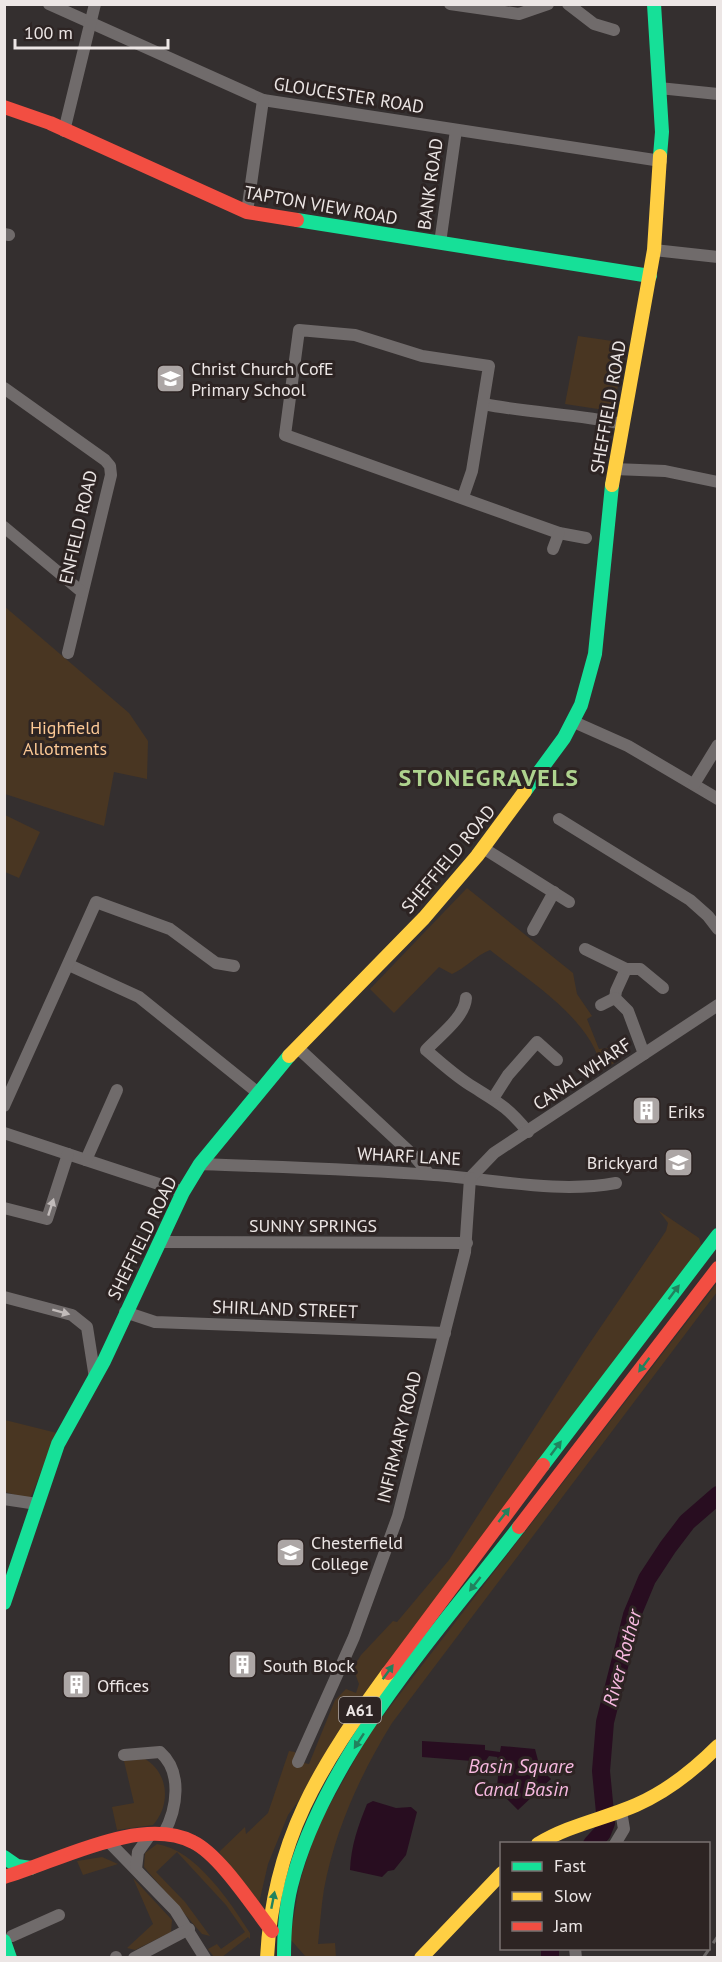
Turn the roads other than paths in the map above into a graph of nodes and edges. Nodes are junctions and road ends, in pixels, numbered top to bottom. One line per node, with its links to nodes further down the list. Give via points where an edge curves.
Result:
1 (49, 4): 7 (street, GLOUCESTER ROAD)
2 (95, 4): 7 (street)
3 (450, 4): 4 (street, via 519,14)
4 (548, 4)
5 (568, 4): 8 (street, via 594,24)
6 (654, 4): 9 (main road, SHEFFIELD ROAD)
7 (92, 22): 11 (street, GLOUCESTER ROAD); 13 (street)
8 (614, 30)
9 (659, 88): 10 (street); 15 (main road, SHEFFIELD ROAD)
10 (717, 94)
11 (263, 100): 14 (street, GLOUCESTER ROAD); 16 (street)
12 (4, 106): 13 (main road, TAPTON VIEW ROAD)
13 (64, 130): 16 (main road, TAPTON VIEW ROAD)
14 (456, 130): 15 (street, GLOUCESTER ROAD); 17 (street, BANK ROAD)
15 (661, 161): 18 (main road, SHEFFIELD ROAD)
16 (247, 212): 17 (main road, TAPTON VIEW ROAD)
17 (440, 243): 20 (main road, TAPTON VIEW ROAD)
18 (654, 250): 19 (street); 20 (main road, SHEFFIELD ROAD)
19 (717, 256)
20 (650, 276): 23 (main road, SHEFFIELD ROAD)
21 (4, 388): 31 (street, ENFIELD ROAD, via 110,466)
22 (483, 404): 23 (street, via 538,413 577,414); 26 (street, via 472,471); 26 (street, via 489,366 414,354 355,335 298,330 285,435)
23 (623, 424): 24 (main road, SHEFFIELD ROAD)
24 (614, 470): 25 (street, via 666,471); 33 (main road, SHEFFIELD ROAD, via 595,654)
25 (717, 482)
26 (463, 497): 28 (street)
27 (4, 527): 31 (street)
28 (559, 532): 29 (street); 30 (street)
29 (586, 538)
30 (553, 549)
31 (82, 592): 32 (street, ENFIELD ROAD)
32 (68, 653)
33 (574, 722): 35 (street, via 628,746); 38 (main road, SHEFFIELD ROAD)
34 (717, 745): 35 (street)
35 (694, 784): 36 (street)
36 (717, 799)
37 (559, 819): 41 (street, via 690,900)
38 (483, 848): 39 (street); 52 (main road, SHEFFIELD ROAD, via 424,918)
39 (554, 892): 40 (street); 42 (street)
40 (569, 902)
41 (717, 929)
42 (533, 930)
43 (585, 949): 46 (street)
44 (69, 965): 45 (street, via 96,902 170,929 216,963); 56 (street, via 139,997); 58 (street)
45 (234, 966)
46 (626, 969): 47 (street, via 640,969); 49 (street)
47 (663, 988)
48 (465, 998): 57 (street, via 460,1013 426,1050 470,1085)
49 (615, 998): 50 (street); 53 (street, via 628,1011)
50 (601, 1005)
51 (717, 1005): 53 (street, CANAL WHARF)
52 (298, 1048): 56 (main road, SHEFFIELD ROAD); 64 (street)
53 (644, 1054): 59 (street, CANAL WHARF)
54 (556, 1060): 57 (street, via 537,1042)
55 (117, 1090): 62 (street)
56 (257, 1092): 63 (main road, SHEFFIELD ROAD)
57 (494, 1097): 59 (street)
58 (4, 1106)
59 (528, 1132): 65 (street, CANAL WHARF, via 494,1153)
60 (4, 1133): 61 (street)
61 (68, 1154): 62 (street); 68 (street, one-way to 61, via 47,1219)
62 (86, 1160): 67 (street)
63 (200, 1164): 64 (street, WHARF LANE); 67 (main road, SHEFFIELD ROAD)
64 (429, 1174): 65 (street, WHARF LANE)
65 (470, 1178): 66 (street, WHARF LANE, via 588,1187); 71 (street, INFIRMARY ROAD)
66 (616, 1183)
67 (183, 1192): 70 (main road, SHEFFIELD ROAD)
68 (4, 1208)
69 (717, 1235): 99 (main road, A61, one-way to 69, via 266,1933 280,1864 296,1821 344,1734 473,1554)
70 (159, 1242): 71 (street, SUNNY SPRINGS); 74 (main road, SHEFFIELD ROAD)
71 (467, 1243): 75 (street, INFIRMARY ROAD)
72 (717, 1268): 100 (main road, A61, one-way to 100, via 394,1689 357,1743 313,1823 297,1865)
73 (4, 1298): 76 (street, one-way to 76, via 72,1315 87,1328)
74 (125, 1312): 75 (street, SHIRLAND STREET, via 155,1322); 76 (main road, SHEFFIELD ROAD)
75 (445, 1333): 82 (street, INFIRMARY ROAD, via 390,1540 350,1646)
76 (95, 1378): 78 (main road, SHEFFIELD ROAD, via 58,1444)
77 (4, 1499): 78 (street)
78 (37, 1504): 79 (main road, SHEFFIELD ROAD)
79 (4, 1603)
80 (717, 1746): 83 (main road, via 673,1786)
81 (124, 1755): 84 (street, via 159,1752 175,1774 170,1821)
82 (298, 1762)
83 (621, 1811): 85 (main road, via 551,1834); 86 (street, via 624,1829)
84 (157, 1834): 87 (main road); 90 (street, via 138,1852); 101 (main road, via 194,1842 222,1869)
85 (541, 1842)
86 (616, 1842)
87 (110, 1843): 89 (main road); 90 (street)
88 (4, 1857): 89 (main road, via 17,1866)
89 (31, 1868): 92 (main road)
90 (136, 1869): 94 (street)
91 (500, 1874): 102 (main road)
92 (4, 1877)
93 (59, 1915): 95 (street)
94 (189, 1929): 97 (street); 98 (street)
95 (8, 1939): 96 (main road)
96 (10, 1958)
97 (134, 1958)
98 (205, 1958)
99 (267, 1958)
100 (284, 1958)
101 (294, 1958)
102 (421, 1958)

